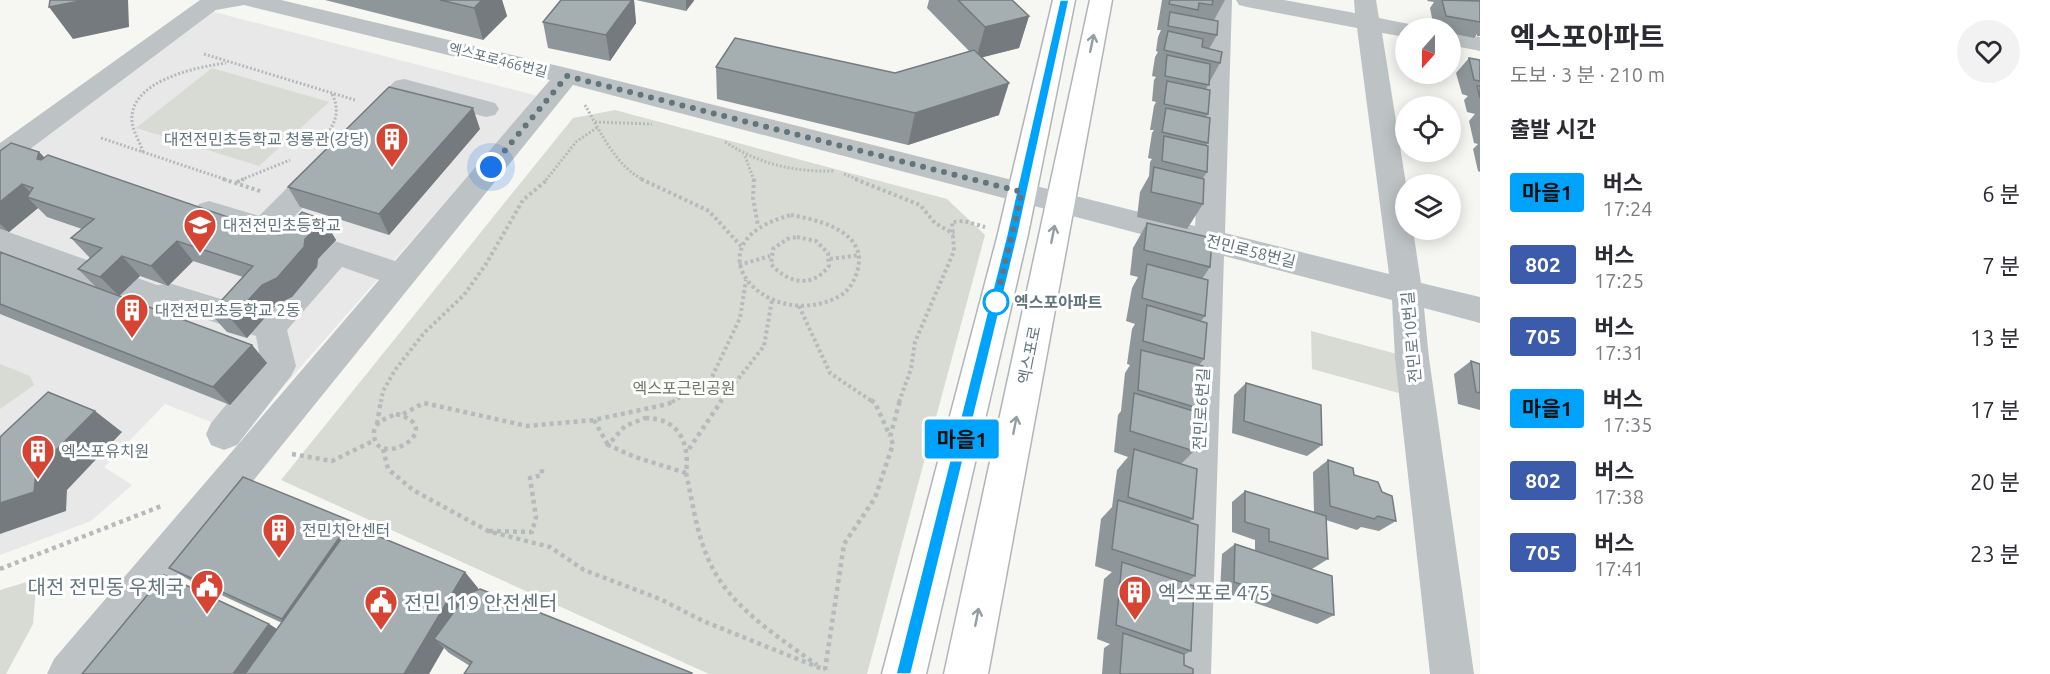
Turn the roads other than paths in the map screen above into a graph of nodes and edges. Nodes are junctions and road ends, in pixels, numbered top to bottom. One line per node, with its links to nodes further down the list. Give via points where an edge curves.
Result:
1 (237, 0): 14 (street, via 209,4)
2 (252, 0): 11 (street, 엑스포로466번길)
3 (1064, 0): 16 (main road)
4 (1101, 0): 17 (main road, 엑스포로, one-way to 4)
5 (1221, 0): 21 (street, 전민로6번길)
6 (1247, 0): 7 (street)
7 (1367, 11): 8 (street); 24 (street, 전민로10번길)
8 (1395, 25)
9 (1461, 40): 10 (street)
10 (1480, 44)
11 (439, 70): 12 (street, 엑스포로466번길); 13 (street); 19 (street, via 404,87 338,144 292,202)
12 (567, 76): 16 (street, 엑스포로466번길); 23 (street)
13 (486, 109)
14 (7, 152): 15 (street)
15 (48, 158)
16 (1022, 192): 17 (street, 전민로58번길); 29 (main road)
17 (1059, 201): 21 (street, 전민로58번길); 30 (main road, 엑스포로, one-way to 17)
18 (185, 203): 19 (street)
19 (264, 229): 22 (street)
20 (0, 240): 26 (street, via 156,298 172,296)
21 (1209, 240): 24 (street, 전민로58번길); 31 (street, 전민로6번길)
22 (336, 253): 23 (street); 26 (street)
23 (401, 275): 28 (street)
24 (1407, 291): 25 (street, 전민로58번길); 32 (street, 전민로10번길)
25 (1480, 310)
26 (270, 327): 27 (street, via 279,366)
27 (224, 434)
28 (69, 674)
29 (904, 674)
30 (966, 674)
31 (1189, 674)
32 (1452, 674)

